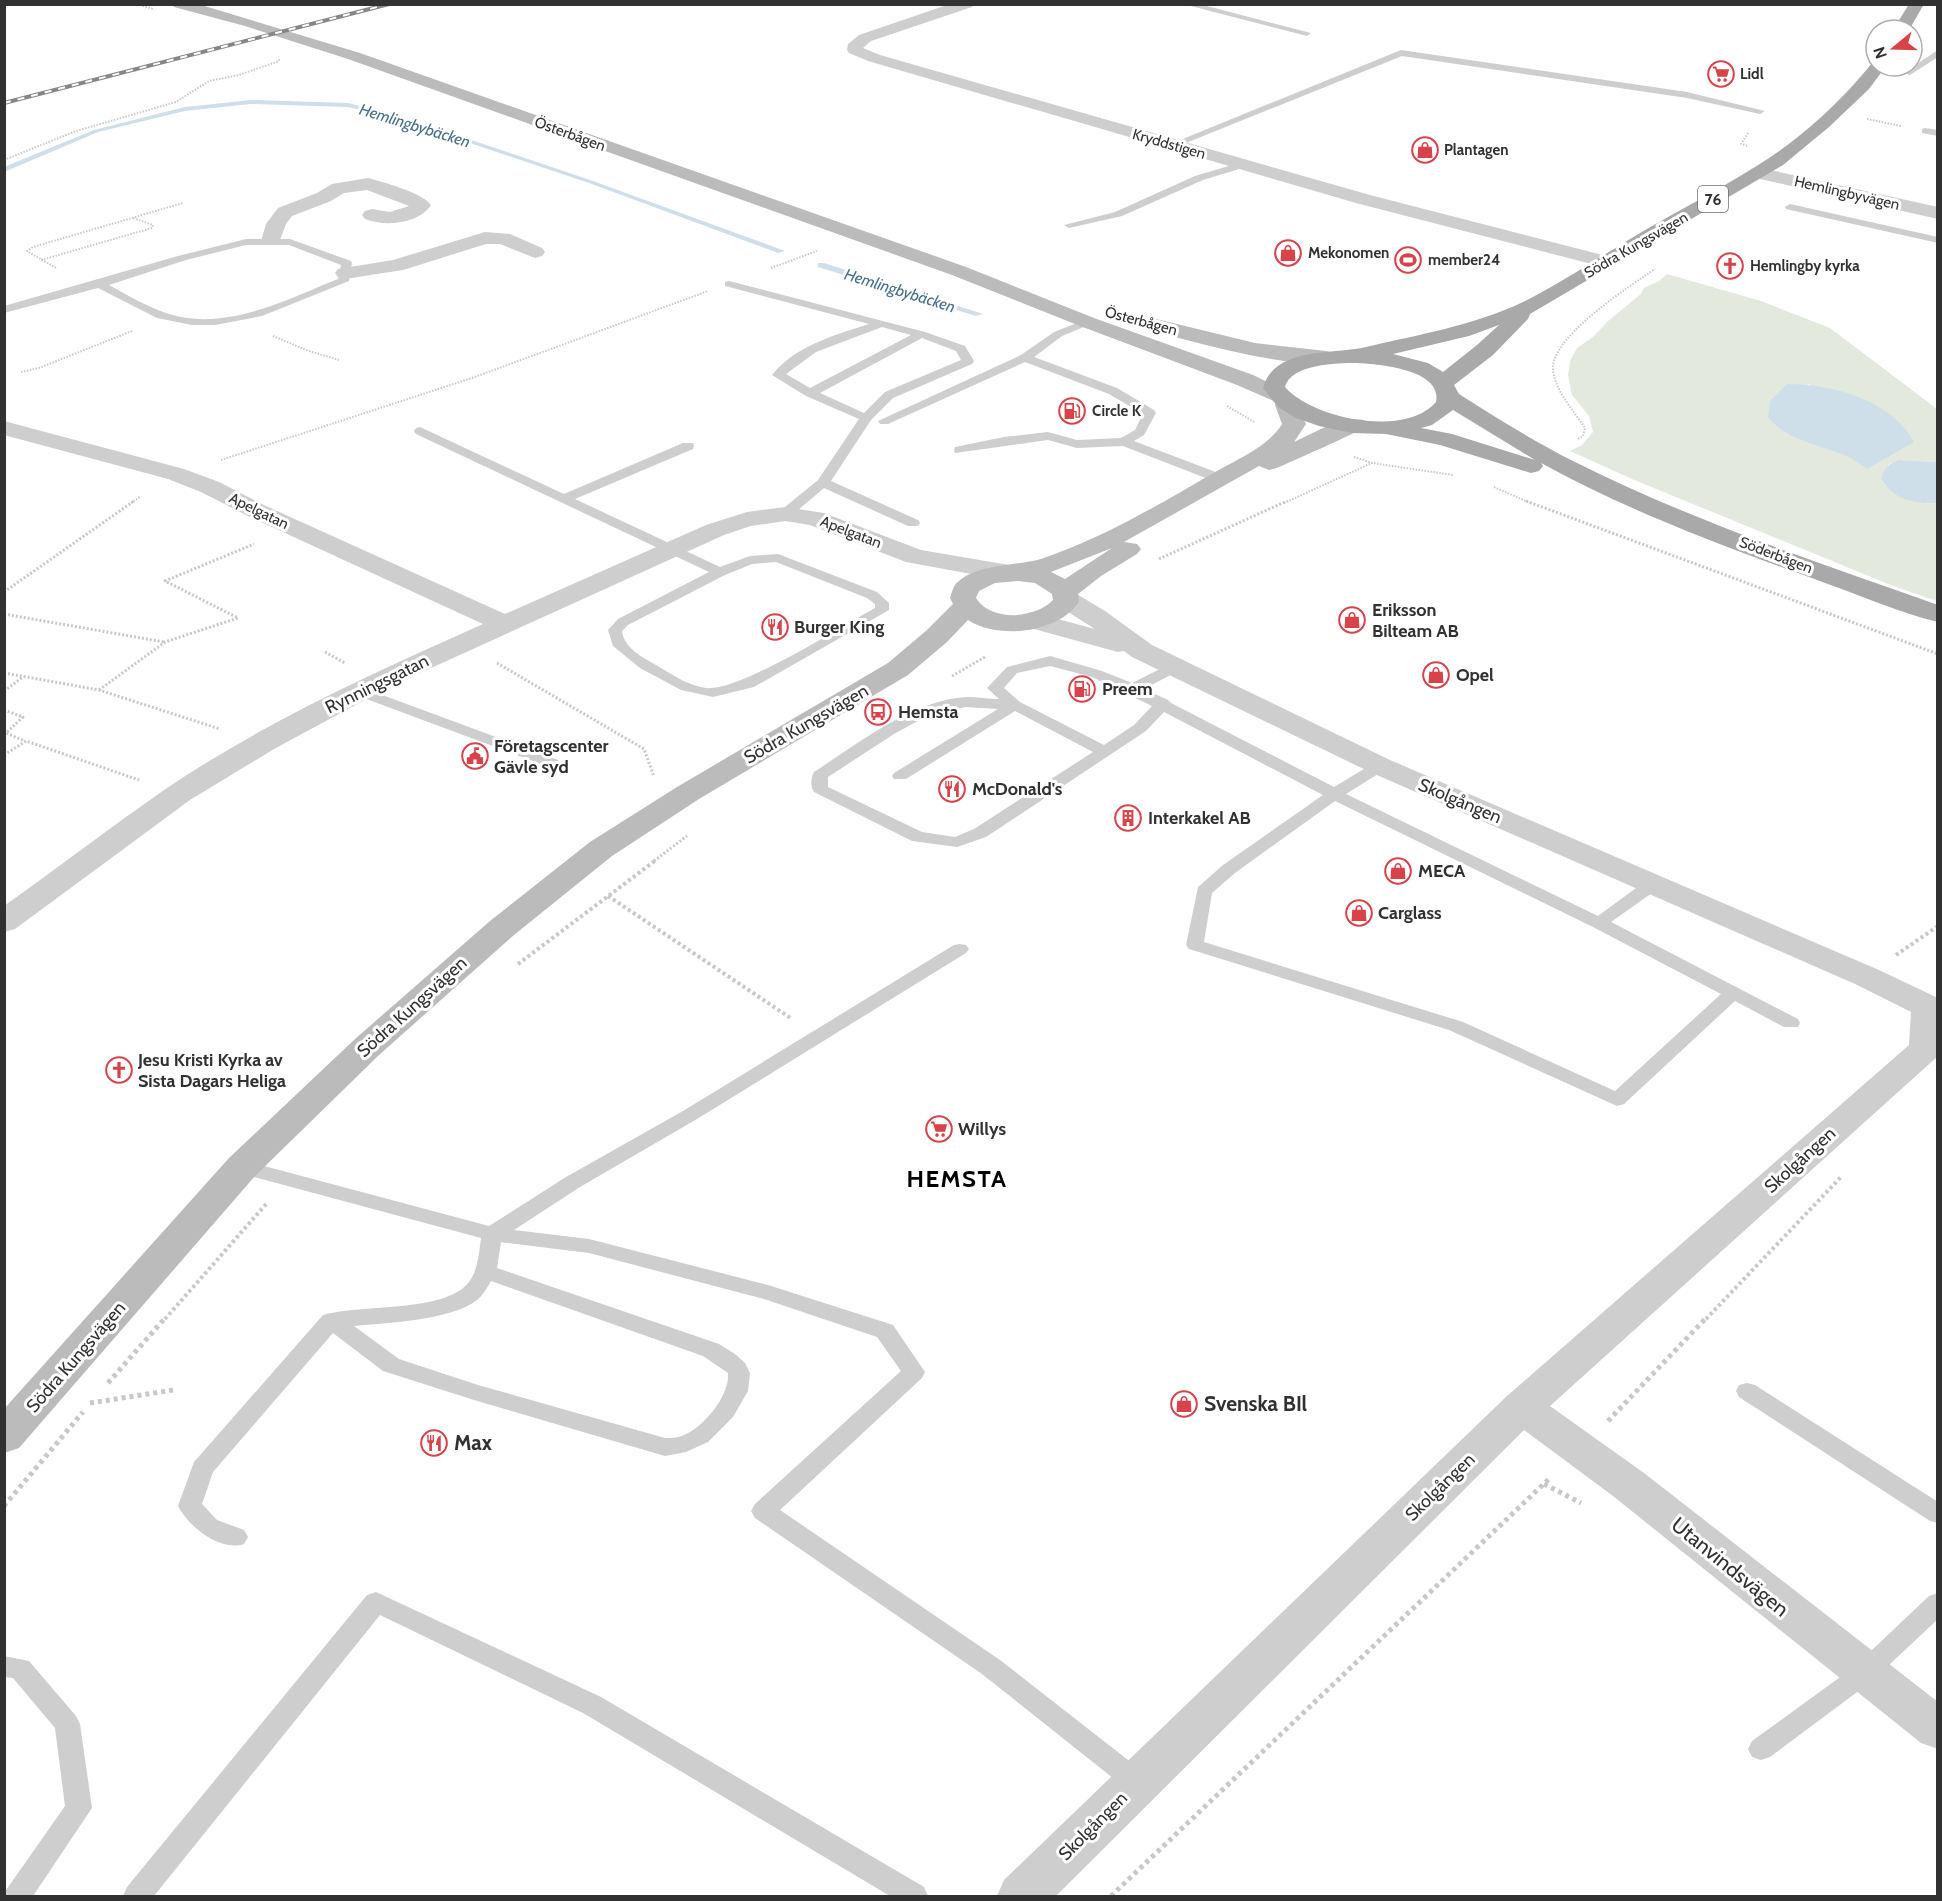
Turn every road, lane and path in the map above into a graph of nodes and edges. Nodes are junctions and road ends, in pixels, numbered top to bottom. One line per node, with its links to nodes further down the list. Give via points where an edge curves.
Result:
1 (179, 4): 32 (main road, Österbågen, via 354,57)
2 (968, 4): 15 (street, Kryddstigen, via 865,38 858,41 855,50)
3 (1187, 4): 6 (lane)
4 (1917, 4): 5 (main road)
5 (1908, 18)
6 (1307, 33)
7 (278, 50): 16 (path, via 279,61 208,81 177,102 76,131)
8 (1938, 53): 9 (lane)
9 (1924, 62)
10 (1869, 78): 18 (main road, Södra Kungsvägen / 76, via 1823,123)
11 (1760, 111): 15 (lane, via 1687,95 1401,53)
12 (1867, 119): 13 (path)
13 (1925, 131): 14 (lane)
14 (1938, 133)
15 (1173, 145): 17 (street, Kryddstigen)
16 (4, 160)
17 (1242, 165): 24 (lane, via 1199,178 1118,214); 30 (street, Kryddstigen)
18 (1757, 173): 21 (street, Hemlingbyvägen); 30 (main road, Södra Kungsvägen / 76)
19 (183, 203): 23 (path)
20 (1790, 207): 25 (lane, Hemlingbyvägen)
21 (1938, 213)
22 (372, 216): 26 (street, via 389,219 422,205 368,184 339,188 285,212)
23 (133, 218): 29 (path, via 27,251); 29 (path, via 153,225 152,228)
24 (1069, 225)
25 (1938, 240)
26 (271, 241): 33 (lane, via 291,242 346,263); 34 (lane, via 246,242)
27 (817, 251): 35 (path)
28 (535, 252): 33 (street, via 502,238 485,238 396,266)
29 (41, 260): 34 (path)
30 (1606, 262): 36 (main road, Södra Kungsvägen / 76)
31 (1661, 265): 56 (path, via 1623,291 1557,350 1553,365 1557,384 1585,428 1583,436)
32 (959, 271): 40 (main road, Österbågen); 45 (main road, Österbågen, via 1224,344 1301,358)
33 (345, 273): 39 (lane, via 343,281)
34 (99, 284): 37 (lane); 38 (lane)
35 (729, 284): 41 (lane); 62 (path, via 475,377)
36 (1529, 307): 43 (main road, Södra Kungsvägen / 76, via 1461,331); 48 (main road, Södra Kungsvägen / 76)
37 (4, 310)
38 (170, 318): 39 (lane, via 210,322); 47 (path)
39 (237, 319): 46 (path, via 298,347)
40 (1087, 322): 44 (lane, via 1058,334); 50 (main road, Österbågen, via 1245,380)
41 (880, 324): 42 (lane); 49 (lane, via 826,343 792,360 778,375)
42 (921, 334): 49 (lane); 51 (lane, via 961,349 968,362 889,395)
43 (1356, 356): 45 (main road); 48 (main road, Söderbågen, via 1421,368)
44 (1025, 358): 52 (lane); 57 (lane, via 1113,391 1150,413 1140,432)
45 (1326, 358): 50 (main road, via 1282,373 1274,388)
46 (339, 360)
47 (21, 372)
48 (1446, 390): 53 (main road, Södra Kungsvägen, via 1447,404 1423,420); 67 (main road, Söderbågen, via 1518,442)
49 (810, 393): 51 (lane)
50 (1282, 400): 53 (main road, via 1316,419); 64 (main road, via 1294,424 1284,440)
51 (866, 418): 65 (lane)
52 (884, 421)
53 (1363, 426): 67 (main road, Söderbågen, via 1444,439); 78 (main road, via 1332,433 1280,457 1092,571)
54 (4, 428): 62 (street, Apelgatan)
55 (420, 431): 68 (lane)
56 (1576, 440)
57 (1124, 442): 59 (lane, via 1077,444 1048,436); 64 (lane)
58 (688, 446): 68 (lane)
59 (960, 450)
60 (1351, 456): 61 (path)
61 (1372, 463): 63 (path); 74 (path)
62 (176, 474): 77 (path); 83 (street, Apelgatan)
63 (1463, 476)
64 (1221, 478): 76 (main road, via 1109,539 1044,567)
65 (823, 483): 69 (lane); 70 (lane)
66 (1485, 483): 87 (path, via 1516,498)
67 (1616, 493): 81 (main road, Söderbågen)
68 (565, 498): 72 (lane)
69 (785, 514): 72 (street, Rynningsgatan, via 747,519); 73 (street, Apelgatan, via 815,518)
70 (914, 523)
71 (263, 540): 84 (path, via 165,581 238,618)
72 (674, 548): 75 (lane); 83 (street, Rynningsgatan)
73 (915, 556): 76 (street, Apelgatan); 79 (street, Apelgatan)
74 (1153, 564)
75 (720, 572): 75 (lane, via 623,622 615,630 616,641 626,653 691,690 708,693 749,684 882,610 882,603 872,595 778,558 750,560)
76 (1013, 573): 78 (main road, via 1051,580); 79 (main road, Södra Kungsvägen, via 977,580 967,587)
77 (4, 592)
78 (1065, 596): 82 (main road, Södra Kungsvägen, via 1058,611); 86 (street, Skolgången)
79 (964, 602): 82 (main road, via 975,614 986,618); 90 (main road, Södra Kungsvägen, via 937,636)
80 (4, 614): 84 (path)
81 (1938, 614)
82 (1025, 621): 86 (street, Skolgången); 90 (main road, Södra Kungsvägen, via 987,631)
83 (504, 624): 85 (street, Rynningsgatan)
84 (165, 642): 95 (path)
85 (464, 643): 97 (street, Rynningsgatan); 108 (path, via 644,749 655,779)
86 (1142, 651): 89 (street, Skolgången)
87 (1938, 654)
88 (989, 655): 92 (path)
89 (1174, 667): 94 (lane); 106 (street, Skolgången)
90 (898, 669): 108 (main road, Södra Kungsvägen)
91 (4, 673): 93 (path)
92 (951, 676)
93 (24, 677): 95 (path); 96 (path)
94 (1132, 689): 98 (lane); 99 (lane, via 1050,661 1012,670 1004,676 995,688)
95 (99, 690): 102 (path)
96 (4, 691)
97 (358, 691): 102 (street, Rynningsgatan); 105 (lane)
98 (1163, 704): 103 (lane, via 1140,728); 110 (lane)
99 (1015, 705): 103 (lane); 103 (lane, via 965,702 921,713 820,775 820,789 918,837 957,842 980,833); 107 (lane)
100 (4, 710): 101 (path, via 23,717 6,733)
101 (26, 741): 104 (path); 109 (path)
102 (264, 743): 109 (street, Rynningsgatan)
103 (1104, 751)
104 (4, 755)
105 (552, 763)
106 (1380, 766): 110 (lane); 112 (street, Skolgången)
107 (900, 776)
108 (688, 793): 125 (main road, Södra Kungsvägen, via 601,849 502,928 367,1047)
109 (179, 794): 114 (street, Rynningsgatan)
110 (1334, 794): 115 (lane); 120 (lane, via 1204,891 1195,945 1456,1026 1617,1100)
111 (688, 835): 113 (path)
112 (1653, 884): 115 (lane); 119 (street, Skolgången)
113 (608, 896): 118 (path); 123 (path)
114 (4, 922)
115 (1599, 923): 120 (lane)
116 (1938, 926): 119 (path)
117 (960, 949): 123 (lane)
118 (509, 971)
119 (1867, 978): 121 (street, Skolgången)
120 (1733, 993): 122 (lane)
121 (1933, 1007): 124 (street, Skolgången)
122 (1791, 1023)
123 (818, 1036): 128 (lane)
124 (1932, 1051): 136 (street, Skolgången)
125 (242, 1167): 127 (lane); 137 (main road, Södra Kungsvägen)
126 (1846, 1171): 138 (path)
127 (287, 1180): 128 (lane); 131 (path)
128 (492, 1234): 129 (lane); 147 (lane, via 589,1246 768,1293 885,1331 914,1372 763,1511 991,1666)
129 (487, 1272): 130 (lane, via 470,1296 439,1308); 130 (lane, via 711,1350 729,1360 739,1373 735,1397 708,1429 693,1440 665,1447 390,1365)
130 (331, 1320): 141 (lane, via 202,1468 190,1506 209,1527)
131 (106, 1386)
132 (173, 1390): 135 (path)
133 (1747, 1391): 140 (lane)
134 (98, 1395): 135 (path)
135 (90, 1403): 139 (path)
136 (1522, 1407): 138 (street, Utanvindsvägen); 147 (street, Skolgången)
137 (4, 1437)
138 (1582, 1448): 144 (street, Utanvindsvägen); 152 (path)
139 (4, 1506)
140 (1938, 1514)
141 (236, 1537)
142 (1938, 1603): 144 (lane)
143 (4, 1666): 148 (lane, via 20,1668 67,1724 79,1808)
144 (1863, 1674): 145 (street, Utanvindsvägen); 146 (lane)
145 (1938, 1729)
146 (1761, 1749)
147 (1137, 1782): 151 (street, Skolgången)
148 (17, 1896)
149 (137, 1896): 150 (lane, via 376,1602 592,1705)
150 (911, 1896)
151 (1022, 1896)
152 (1111, 1896)

